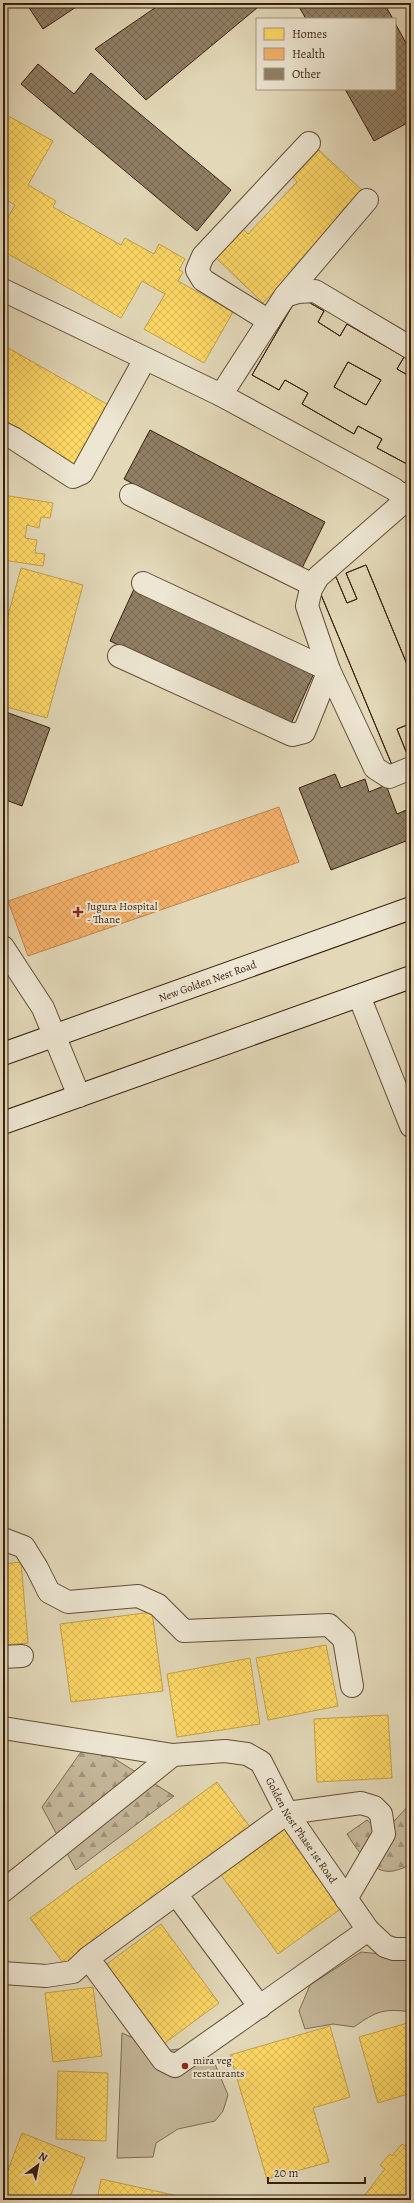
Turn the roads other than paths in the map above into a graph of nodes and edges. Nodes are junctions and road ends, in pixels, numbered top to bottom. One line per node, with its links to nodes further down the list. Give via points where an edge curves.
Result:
1 (309, 143): 5 (street, via 204,256 197,270 203,280)
2 (367, 200): 4 (street)
3 (3, 290): 7 (street)
4 (285, 296): 5 (street); 6 (street, via 315,291)
5 (269, 321): 8 (street)
6 (411, 348)
7 (145, 358): 8 (street); 9 (street, via 82,473 73,477)
8 (221, 395): 11 (street)
9 (3, 434)
10 (131, 495): 13 (street)
11 (409, 499): 13 (street, via 318,577)
12 (143, 582): 15 (street)
13 (313, 585): 15 (street, via 307,606)
14 (119, 656): 15 (street, via 292,735 304,732)
15 (329, 670): 16 (street, via 375,768 389,777)
16 (411, 768)
17 (411, 908): 21 (street, New Golden Nest Road)
18 (3, 947): 21 (street, via 43,1008)
19 (411, 977): 20 (street)
20 (359, 996): 23 (street); 25 (street)
21 (54, 1036): 22 (street, New Golden Nest Road); 23 (street)
22 (3, 1054)
23 (79, 1096): 24 (street)
24 (3, 1123)
25 (411, 1126)
26 (3, 1539): 27 (street, via 24,1547 49,1592 68,1602 138,1596 158,1605 184,1631 329,1624 344,1639)
27 (352, 1686)
28 (3, 1728): 29 (street, Golden Nest Phase 1st Road)
29 (173, 1755): 30 (street, Golden Nest Phase 1st Road, via 225,1750 247,1754 261,1762); 31 (street)
30 (287, 1813): 32 (street); 33 (street, Golden Nest Phase 1st Road); 33 (street, via 361,1803 374,1807 381,1814 384,1834)
31 (3, 1891)
32 (176, 1894): 36 (street); 38 (street)
33 (346, 1899): 34 (street, Golden Nest Phase 1st Road)
34 (368, 1930): 35 (street, Golden Nest Phase 1st Road, via 385,1946 394,1950); 38 (street)
35 (411, 1949)
36 (88, 1958): 37 (street, via 73,1972 46,1976); 38 (street, via 163,2060 175,2066)
37 (3, 1973)
38 (260, 2007)

